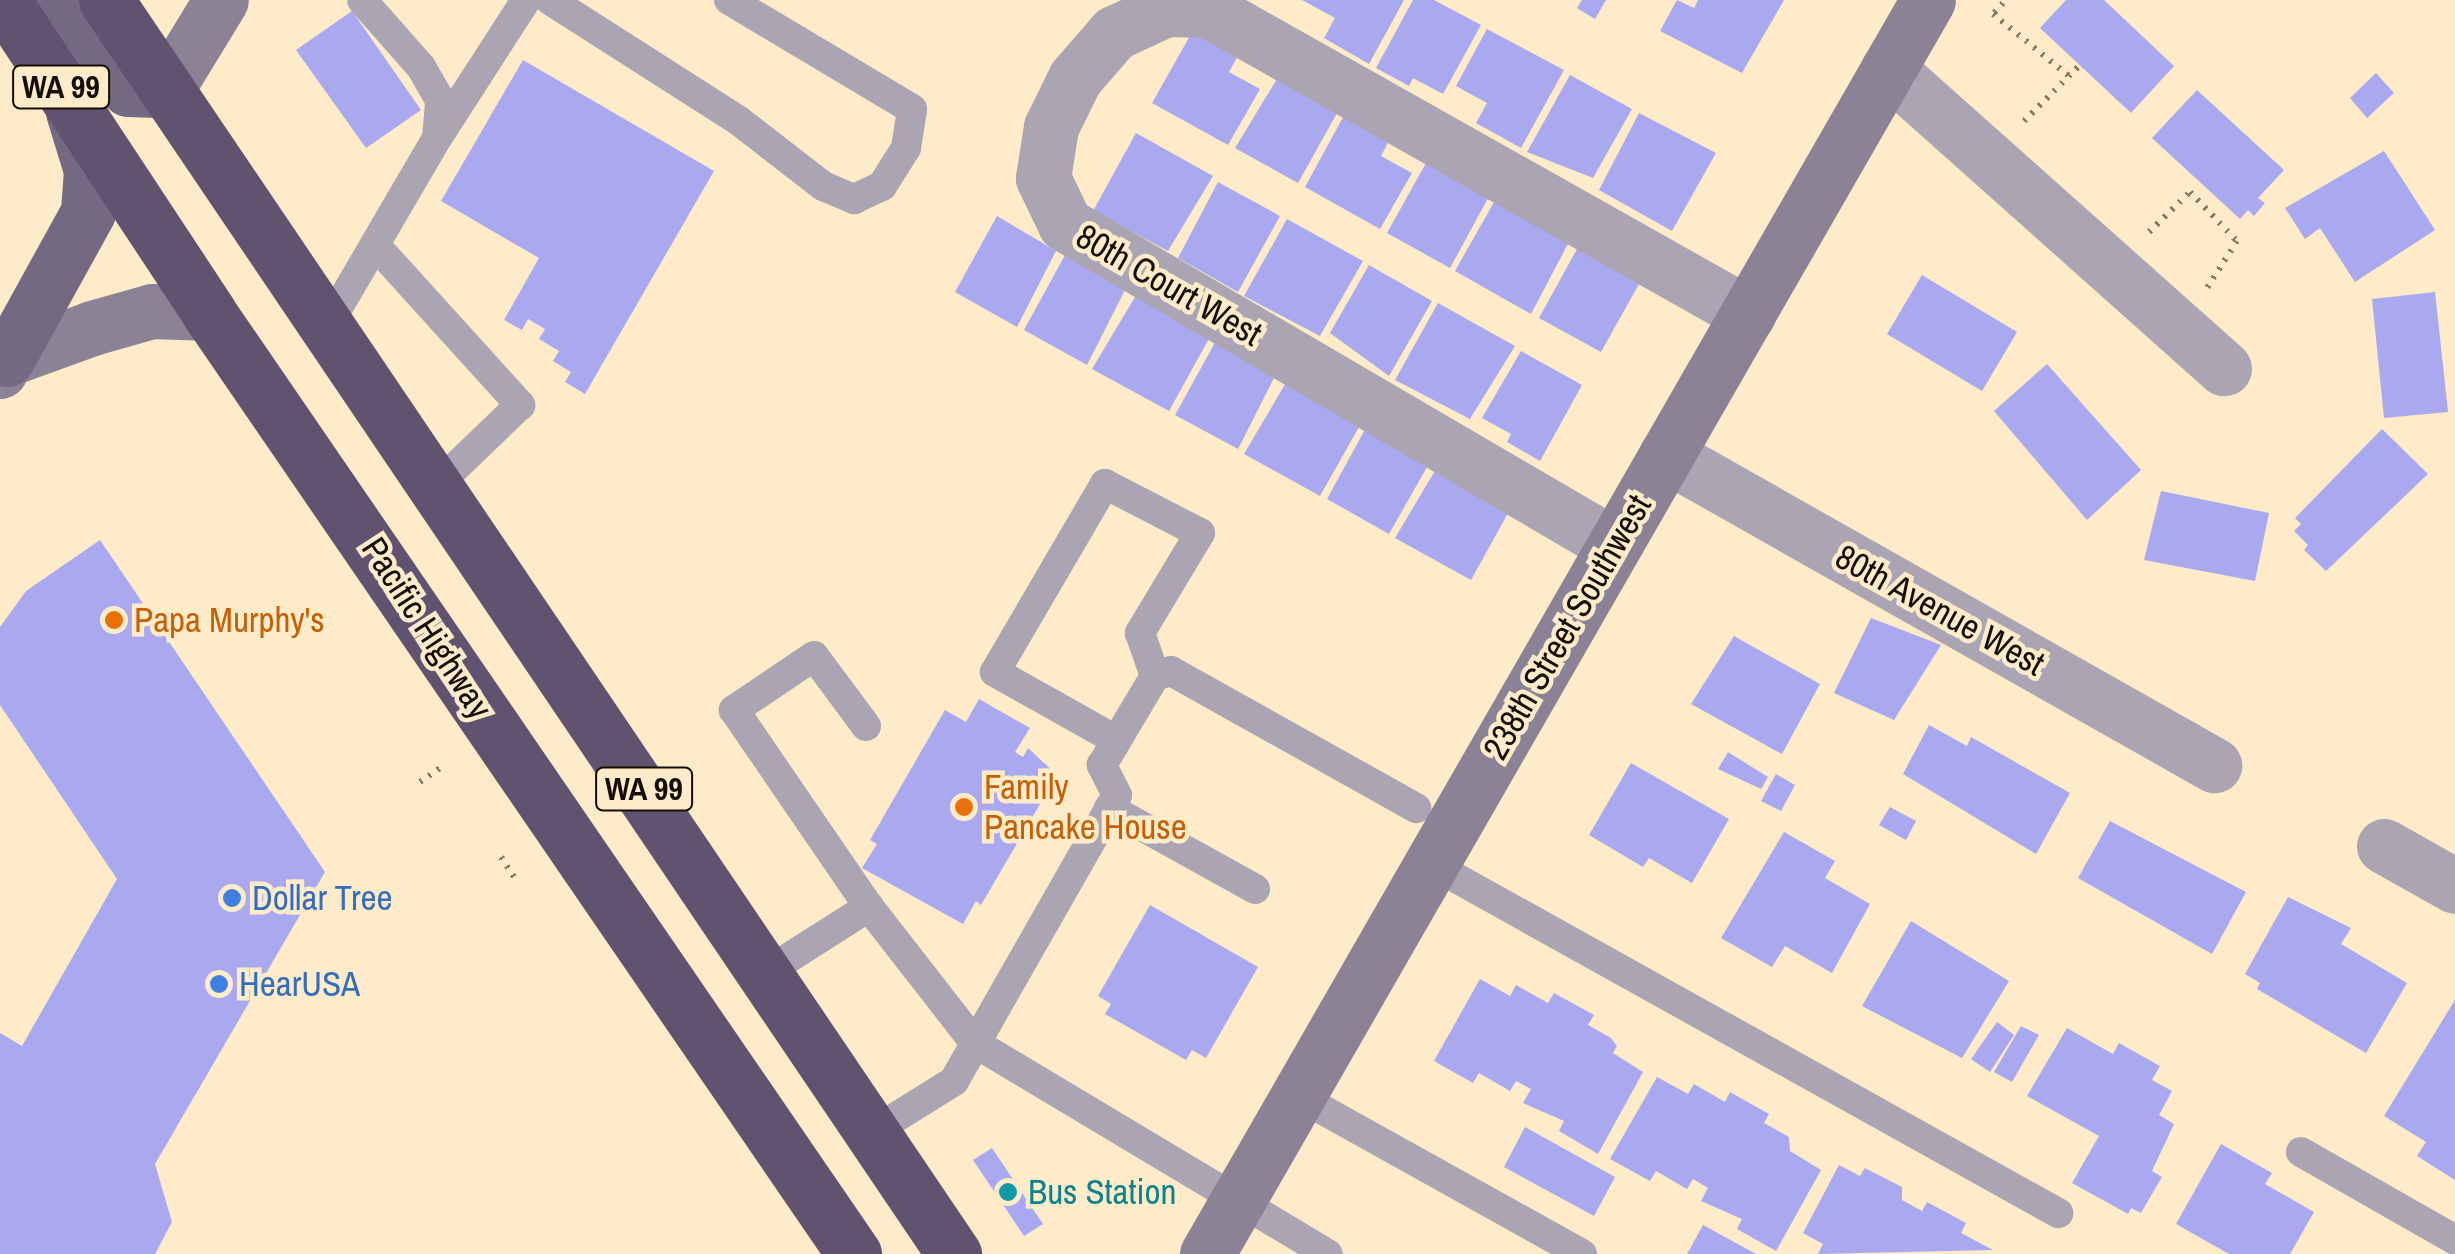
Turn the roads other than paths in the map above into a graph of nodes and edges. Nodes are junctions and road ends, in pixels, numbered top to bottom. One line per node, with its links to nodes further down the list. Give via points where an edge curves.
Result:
1 (3, 0): 12 (highway, Pacific Highway / WA 99)
2 (63, 0): 11 (main road, via 128,89)
3 (106, 0): 11 (highway, WA 99)
4 (221, 0): 11 (street)
5 (362, 0): 13 (lane, via 421,67 440,100)
6 (526, 0): 13 (lane)
7 (550, 0): 8 (lane, via 739,120 824,186 854,198 882,186 906,148 912,108)
8 (729, 0)
9 (1928, 0): 10 (street, 238th Street Southwest)
10 (1888, 69): 16 (street, 238th Street Southwest); 19 (street)
11 (166, 90): 17 (highway, WA 99)
12 (69, 100): 15 (highway, Pacific Highway / WA 99); 18 (main road, via 92,170 88,212)
13 (437, 138): 14 (lane)
14 (376, 246): 17 (lane); 21 (lane, via 520,406)
15 (209, 313): 18 (street, via 152,312); 42 (highway, Pacific Highway / WA 99)
16 (1748, 314): 20 (street, 238th Street Southwest); 22 (street, 80th Court West, via 1208,10 1166,8 1114,33 1075,78 1050,126 1043,178 1065,224)
17 (326, 328): 21 (highway, WA 99)
18 (3, 365)
19 (2224, 368)
20 (1666, 455): 22 (street, 238th Street Southwest); 26 (street, 80th Avenue West)
21 (437, 485): 34 (highway, WA 99)
22 (1614, 545): 30 (street, 238th Street Southwest)
23 (1154, 676): 25 (lane); 25 (lane, via 1140,633 1200,534 1105,484 994,672); 28 (lane, via 1171,671)
24 (866, 726): 33 (lane, via 814,656 734,710)
25 (1116, 740): 27 (lane, via 1102,765 1117,794)
26 (2214, 765)
27 (1109, 808): 32 (lane); 35 (lane)
28 (1416, 808)
29 (2384, 846): 31 (street)
30 (1431, 864): 36 (street, 238th Street Southwest); 40 (lane)
31 (2455, 886)
32 (1255, 890)
33 (870, 906): 34 (lane); 35 (lane)
34 (768, 971): 37 (highway, WA 99)
35 (975, 1043): 37 (lane, via 954,1080); 39 (lane)
36 (1298, 1096): 39 (street, 238th Street Southwest); 46 (lane)
37 (874, 1131): 43 (highway, WA 99)
38 (2301, 1152): 41 (lane)
39 (1237, 1201): 44 (street, 238th Street Southwest); 45 (lane)
40 (2058, 1213)
41 (2455, 1240)
42 (854, 1254)
43 (954, 1254)
44 (1207, 1254)
45 (1328, 1254)
46 (1582, 1254)

